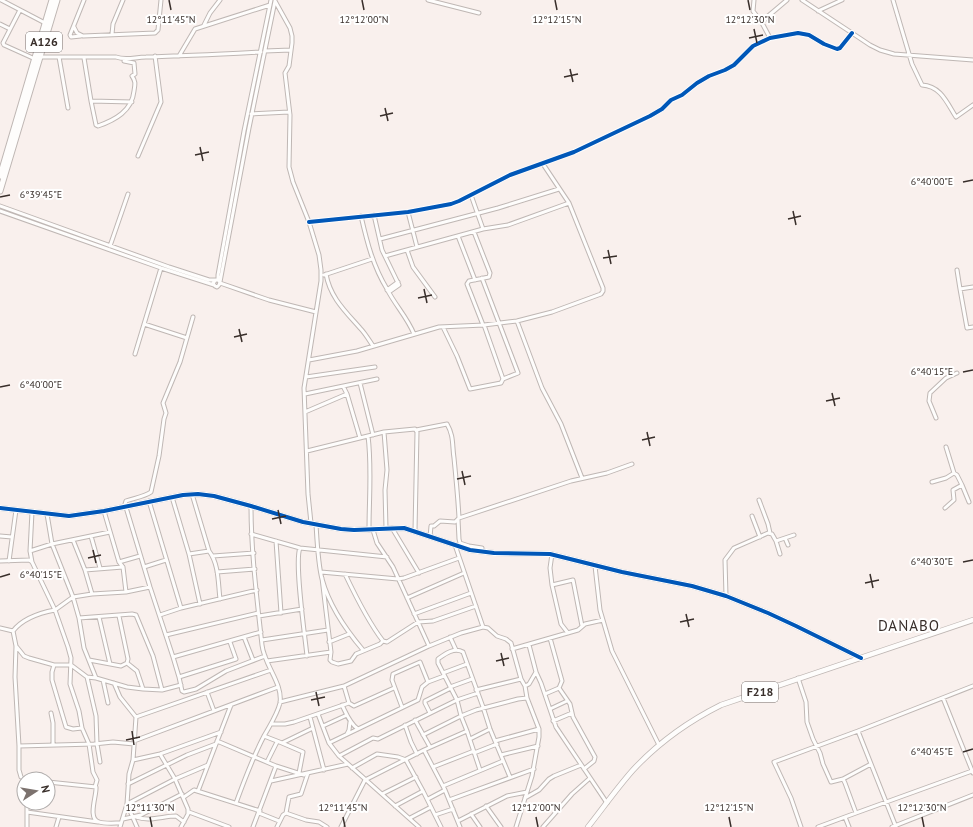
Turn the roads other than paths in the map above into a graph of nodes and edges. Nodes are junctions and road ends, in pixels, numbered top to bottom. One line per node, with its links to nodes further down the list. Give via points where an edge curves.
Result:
1 (3, 0): 15 (street)
2 (52, 0): 18 (highway, A126); 35 (highway, A126)
3 (84, 0): 22 (street)
4 (123, 0): 25 (street, via 113,24)
5 (161, 0): 25 (street, via 157,32)
6 (220, 0): 21 (street)
7 (274, 0): 14 (street); 28 (street, via 290,28); 29 (street)
8 (428, 0): 17 (street)
9 (754, 0): 19 (street, via 753,11)
10 (787, 0): 19 (street)
11 (802, 0): 16 (street)
12 (842, 0): 16 (street)
13 (894, 0): 30 (street)
14 (270, 5): 21 (street); 29 (street)
15 (20, 10): 18 (street); 23 (street)
16 (818, 11): 24 (street)
17 (479, 13)
18 (46, 23): 35 (highway, A126)
19 (762, 23): 27 (street)
20 (0, 24): 23 (street)
21 (204, 25): 32 (street, via 193,31)
22 (74, 27): 26 (street, via 77,34); 26 (street, via 71,37)
23 (10, 29): 35 (street, via 4,45)
24 (852, 33): 27 (street, via 837,49 809,35 798,33); 30 (street, via 880,50)
25 (112, 34): 26 (street)
26 (83, 36)
27 (770, 38): 46 (street, via 753,46 734,65 697,83 650,116 574,152)
28 (291, 50): 29 (street); 43 (street, via 289,66 285,73)
29 (263, 52): 32 (street); 44 (street)
30 (910, 55): 37 (street); 41 (street, via 922,84 936,88 956,117)
31 (155, 56): 32 (street); 34 (street, via 125,60); 45 (street, via 161,102)
32 (179, 56)
33 (59, 57): 35 (street); 36 (street); 42 (street)
34 (116, 57): 36 (street); 40 (street, via 134,63)
35 (38, 58): 38 (highway, A126)
36 (84, 58): 39 (street)
37 (973, 60)
38 (28, 89): 47 (highway, A126); 49 (highway, A126)
39 (91, 101): 40 (street); 40 (street, via 98,126 124,113)
40 (132, 102)
41 (973, 105)
42 (68, 108)
43 (289, 112): 44 (street); 59 (street, via 289,167)
44 (250, 114): 73 (street); 78 (street)
45 (138, 156)
46 (542, 164): 48 (street); 51 (street)
47 (0, 176)
48 (559, 188): 52 (street); 56 (street)
49 (0, 191)
50 (128, 194): 65 (street)
51 (470, 195): 55 (street, via 451,204); 56 (street)
52 (569, 203): 60 (street, via 508,225); 85 (street, via 604,291 602,294 552,312)
53 (0, 206): 65 (street)
54 (0, 211): 70 (street)
55 (408, 212): 57 (street); 61 (street)
56 (477, 214): 60 (street); 61 (street)
57 (374, 215): 58 (street); 64 (street)
58 (361, 216): 59 (street); 69 (street)
59 (309, 222): 74 (street, via 319,255)
60 (483, 229): 62 (street)
61 (413, 230): 64 (street); 66 (street)
62 (474, 232): 63 (street); 75 (street, via 490,273 489,277)
63 (458, 236): 66 (street); 77 (street)
64 (380, 239): 68 (street)
65 (110, 246): 76 (street)
66 (417, 247): 67 (street)
67 (407, 250): 68 (street); 82 (street, via 413,267)
68 (385, 256): 81 (street, via 398,282)
69 (372, 259): 72 (street); 81 (street)
70 (161, 268): 78 (street, via 214,285); 86 (street)
71 (957, 270): 80 (street)
72 (326, 274): 74 (street); 93 (street, via 333,296)
73 (218, 275): 76 (street); 78 (street)
74 (321, 276): 83 (street)
75 (482, 278): 77 (street); 87 (street)
76 (209, 280): 78 (street)
77 (475, 280): 88 (street, via 468,282 467,286)
78 (218, 282): 83 (street, via 269,300)
79 (973, 287): 80 (street)
80 (960, 289): 90 (street, via 967,328)
81 (388, 291): 91 (street, via 408,320)
82 (435, 297)
83 (316, 312): 95 (street)
84 (193, 316): 92 (street)
85 (517, 321): 87 (street); 116 (street, via 542,388 561,424)
86 (144, 324): 92 (street); 94 (street)
87 (500, 324): 88 (street); 100 (street, via 518,372)
88 (484, 325): 89 (street); 100 (street)
89 (443, 327): 91 (street); 100 (street, via 470,389 501,382)
90 (973, 327)
91 (414, 334): 93 (street)
92 (187, 338): 125 (street, via 163,403 166,413 151,492 147,496 126,501)
93 (373, 346): 95 (street)
94 (135, 354)
95 (309, 360): 98 (street)
96 (375, 367): 98 (street)
97 (958, 373): 106 (street, via 946,378 930,393 929,401)
98 (306, 377): 103 (street)
99 (377, 379): 101 (street)
100 (503, 379)
101 (360, 383): 102 (street); 109 (street)
102 (343, 386): 103 (street); 104 (street)
103 (305, 394): 105 (street)
104 (347, 394): 105 (street); 111 (street)
105 (305, 412): 113 (street)
106 (936, 418)
107 (416, 430): 108 (street); 133 (street, via 447,424 452,433); 138 (street)
108 (384, 432): 109 (street); 135 (street, via 387,470)
109 (373, 434): 110 (street)
110 (368, 436): 111 (street); 137 (street, via 371,460)
111 (360, 438): 113 (street)
112 (946, 447): 115 (street)
113 (307, 451): 134 (street)
114 (632, 464): 116 (street)
115 (954, 473): 117 (street); 118 (street)
116 (582, 478): 133 (street)
117 (932, 482)
118 (962, 485): 123 (street); 127 (street, via 953,490 954,500)
119 (192, 494): 120 (street); 124 (street, via 204,494); 158 (street)
120 (172, 497): 122 (street); 161 (street)
121 (759, 500): 140 (street)
122 (149, 501): 125 (street); 168 (street)
123 (969, 502)
124 (251, 506): 134 (street); 141 (street)
125 (126, 507): 129 (street); 164 (street)
126 (0, 508): 128 (street)
127 (945, 508)
128 (16, 510): 130 (street); 145 (street)
129 (104, 511): 131 (street, via 68,516); 139 (street)
130 (32, 512): 131 (street); 157 (street)
131 (47, 514): 152 (street)
132 (752, 516): 147 (street)
133 (459, 519): 146 (street, via 455,522 440,521 431,526); 159 (street, via 460,543 482,548)
134 (313, 523): 137 (street, via 354,530); 156 (street)
135 (386, 528): 136 (street); 137 (street)
136 (392, 528): 138 (street); 181 (street)
137 (371, 530): 166 (street)
138 (415, 531): 146 (street)
139 (110, 532): 144 (street); 172 (street)
140 (770, 533): 147 (street); 151 (street)
141 (251, 534): 150 (street); 160 (street)
142 (794, 535): 148 (street)
143 (0, 536): 145 (street)
144 (91, 536): 149 (street); 176 (street)
145 (12, 537): 170 (street)
146 (430, 537): 153 (street)
147 (760, 537): 192 (street, via 734,548 725,560)
148 (785, 538): 151 (street); 154 (street)
149 (73, 540): 152 (street); 178 (street)
150 (276, 541): 155 (street); 201 (street)
151 (776, 541): 163 (street)
152 (52, 544): 157 (street); 193 (street)
153 (455, 545): 159 (street); 167 (street)
154 (788, 545)
155 (300, 548): 156 (street); 199 (street, via 298,553)
156 (318, 549): 166 (street); 180 (street)
157 (30, 551): 171 (street)
158 (209, 551): 161 (street); 165 (street)
159 (481, 551): 162 (street)
160 (254, 553): 165 (street); 177 (street)
161 (189, 554): 196 (street)
162 (552, 554): 173 (street); 186 (street)
163 (780, 554)
164 (140, 556): 172 (street); 175 (street)
165 (213, 556): 179 (street)
166 (387, 558): 185 (street)
167 (459, 558): 181 (street); 182 (street)
168 (166, 560): 175 (street); 198 (street)
169 (0, 561): 170 (street)
170 (9, 561): 171 (street)
171 (32, 562): 200 (street)
172 (118, 562): 174 (street)
173 (595, 566): 192 (street, via 692,586); 208 (street)
174 (123, 567): 176 (street); 189 (street)
175 (144, 567): 187 (street)
176 (100, 568): 178 (street)
177 (255, 569): 179 (street); 188 (street)
178 (85, 570): 191 (street)
179 (217, 572): 195 (street)
180 (321, 572): 183 (street); 184 (street)
181 (419, 573): 185 (street)
182 (464, 573): 190 (street); 194 (street)
183 (345, 574): 185 (street); 225 (street)
184 (322, 578): 214 (street); 219 (street)
185 (398, 579): 194 (street)
186 (552, 584): 211 (street, via 573,580); 218 (street, via 559,618)
187 (150, 587): 189 (street); 204 (street)
188 (257, 590): 195 (street); 202 (street)
189 (126, 592): 191 (street)
190 (471, 593): 197 (street); 203 (street)
191 (92, 594): 193 (street)
192 (726, 596): 238 (street)
193 (73, 597): 200 (street); 207 (street)
194 (407, 598): 203 (street)
195 (220, 599): 196 (street)
196 (200, 604): 198 (street)
197 (476, 606): 210 (street, via 433,621); 212 (street)
198 (181, 608): 204 (street)
199 (302, 609): 201 (street); 217 (street)
200 (55, 610): 215 (street, via 37,614 18,624); 246 (street, via 66,638)
201 (281, 612): 202 (street)
202 (258, 614): 216 (street); 220 (street)
203 (414, 614): 210 (street)
204 (160, 615): 220 (street)
205 (118, 616): 206 (street); 242 (street); 268 (street, via 136,615 153,656)
206 (99, 617): 207 (street); 243 (street)
207 (79, 618): 239 (street, via 84,648)
208 (603, 620): 211 (street); 320 (street, via 616,659)
209 (973, 620): 238 (main road, F218)
210 (418, 622): 225 (street, via 387,642); 230 (street)
211 (582, 626): 218 (street, via 579,630)
212 (483, 627): 222 (street); 233 (street, via 509,641)
213 (0, 628): 215 (street)
214 (328, 630): 217 (street); 227 (street)
215 (13, 631): 229 (street)
216 (261, 632): 221 (street); 224 (street)
217 (304, 632): 224 (street); 236 (street)
218 (568, 633): 223 (street)
219 (349, 634): 227 (street); 231 (street)
220 (166, 635): 237 (street)
221 (244, 637): 226 (street); 240 (street)
222 (450, 638): 230 (street); 232 (street)
223 (550, 638): 228 (street); 266 (street, via 562,681)
224 (262, 640): 235 (street)
225 (383, 641): 231 (street)
226 (230, 642): 237 (street); 251 (street, via 236,659)
227 (329, 642): 234 (street)
228 (529, 645): 233 (street); 248 (street)
229 (16, 646): 245 (street, via 24,656); 321 (street, via 15,677)
230 (429, 646): 260 (street)
231 (363, 650): 234 (street, via 351,661 338,664 330,660)
232 (456, 650): 244 (street, via 463,652); 249 (street, via 438,659)
233 (512, 650): 255 (street)
234 (331, 652): 236 (street)
235 (265, 656): 240 (street); 241 (street)
236 (307, 656): 241 (street)
237 (173, 657): 251 (street)
238 (861, 658): 253 (main road, F218)
239 (89, 660): 243 (street); 252 (street)
240 (253, 660): 259 (street, via 215,677 196,689 182,692)
241 (267, 661): 247 (street)
242 (127, 663): 243 (street, via 121,666); 267 (street, via 137,671)
243 (110, 664)
244 (467, 664): 249 (street); 254 (street)
245 (54, 665): 246 (street); 299 (street, via 52,680 66,727 73,730)
246 (71, 665): 250 (street); 299 (street, via 70,684)
247 (271, 670): 263 (street); 269 (street)
248 (536, 672): 261 (street); 271 (street)
249 (444, 674): 257 (street); 264 (street)
250 (87, 677): 252 (street); 318 (street, via 96,716)
251 (179, 677): 259 (street)
252 (96, 678): 256 (street)
253 (798, 678): 320 (main road, F218, via 710,710); 323 (street, via 806,702 807,722)
254 (472, 679): 264 (street); 270 (street)
255 (521, 679): 261 (street); 270 (street)
256 (103, 680): 258 (street); 277 (street)
257 (428, 682): 265 (street, via 420,662 393,674 391,677); 281 (street, via 421,689 418,700)
258 (114, 683): 267 (street); 291 (street, via 120,697)
259 (181, 685): 268 (street)
260 (344, 686): 276 (street); 278 (street)
261 (525, 686): 272 (street)
262 (973, 686): 273 (street)
263 (278, 687): 276 (street); 279 (street)
264 (450, 687): 274 (street); 286 (street, via 425,701)
265 (394, 688): 278 (street, via 354,706); 281 (street)
266 (559, 688): 271 (street); 275 (street)
267 (143, 689): 268 (street)
268 (162, 690)
269 (207, 692): 284 (street); 291 (street)
270 (477, 692): 274 (street); 282 (street)
271 (545, 694): 283 (street)
272 (527, 698): 282 (street); 303 (street)
273 (944, 698): 305 (street); 350 (street)
274 (457, 700): 286 (street); 290 (street)
275 (567, 701): 283 (street); 287 (street)
276 (280, 702): 296 (street)
277 (108, 703)
278 (349, 703): 280 (street)
279 (231, 705): 284 (street); 306 (street)
280 (342, 705): 288 (street); 289 (street)
281 (402, 708): 301 (street)
282 (483, 708): 290 (street); 302 (street)
283 (550, 709): 294 (street)
284 (214, 711): 312 (street)
285 (51, 713): 319 (street)
286 (430, 713): 293 (street)
287 (572, 713): 294 (street); 346 (street, via 594,757 594,761)
288 (318, 714): 292 (street); 298 (street)
289 (347, 716): 295 (street); 298 (street)
290 (461, 716): 304 (street); 308 (street)
291 (136, 717): 312 (street)
292 (310, 717): 296 (street, via 285,724); 300 (street)
293 (415, 720): 297 (street); 308 (street)
294 (553, 720): 341 (street)
295 (350, 721): 301 (street); 307 (street, via 351,725)
296 (272, 724): 309 (street)
297 (405, 725): 328 (street); 331 (street)
298 (323, 726): 315 (street)
299 (82, 728): 317 (street)
300 (313, 728): 314 (street); 347 (street)
301 (358, 729): 307 (street)
302 (490, 729): 310 (street); 316 (street)
303 (539, 729): 316 (street); 322 (street)
304 (467, 731): 310 (street); 324 (street)
305 (858, 731): 323 (street); 338 (street)
306 (221, 732): 313 (street); 327 (street)
307 (346, 734): 315 (street)
308 (423, 735): 324 (street)
309 (264, 736): 311 (street); 330 (street)
310 (470, 738): 326 (street)
311 (277, 742): 314 (street); 336 (street)
312 (134, 743): 318 (street); 332 (street)
313 (217, 743): 330 (street); 339 (street); 340 (street)
314 (282, 743): 351 (street, via 303,752)
315 (329, 743): 331 (street)
316 (496, 743): 326 (street); 329 (street)
317 (89, 744): 318 (street); 319 (street); 364 (street, via 91,765 97,780)
318 (98, 744): 335 (street)
319 (53, 745): 321 (street)
320 (659, 745): 377 (main road, F218, via 633,770)
321 (20, 746): 349 (street)
322 (538, 746): 329 (street); 345 (street)
323 (816, 746): 358 (street, via 831,782); 419 (street, via 774,762)
324 (430, 748): 325 (street)
325 (424, 750): 328 (street); 343 (street)
326 (474, 752): 343 (street); 348 (street)
327 (160, 754): 332 (street); 339 (street)
328 (417, 754): 333 (street)
329 (501, 755): 334 (street)
330 (255, 756): 336 (street); 376 (street)
331 (339, 756): 337 (street)
332 (133, 760): 362 (street)
333 (406, 760): 344 (street, via 398,756 377,754); 354 (street); 359 (street)
334 (503, 761): 348 (street); 355 (street)
335 (100, 762)
336 (266, 762): 342 (street)
337 (348, 764): 344 (street); 347 (street)
338 (871, 764): 358 (street); 375 (street)
339 (166, 765): 357 (street); 362 (street)
340 (208, 765): 357 (street); 366 (street)
341 (581, 765): 346 (street); 372 (street, via 554,776 539,790)
342 (276, 766): 351 (street); 360 (street)
343 (433, 767): 363 (street)
344 (352, 768): 359 (street)
345 (534, 768): 355 (street); 368 (street)
346 (584, 769): 356 (street)
347 (324, 770): 352 (street)
348 (480, 770): 363 (street)
349 (19, 771)
350 (973, 772): 375 (street)
351 (299, 773): 353 (street)
352 (308, 773): 353 (street); 386 (street, via 301,794 289,797)
353 (304, 774): 360 (street)
354 (416, 777): 367 (street); 369 (street)
355 (510, 778): 374 (street)
356 (590, 778): 377 (street); 417 (street)
357 (175, 779): 370 (street); 378 (street)
358 (842, 779): 387 (street)
359 (366, 780): 369 (street); 411 (street)
360 (271, 781): 385 (street)
361 (56, 783): 364 (street)
362 (128, 784): 378 (street)
363 (442, 786): 365 (street)
364 (95, 787): 397 (street, via 93,812)
365 (445, 790): 373 (street); 374 (street)
366 (198, 791): 370 (street); 376 (street)
367 (423, 791): 373 (street); 379 (street)
368 (527, 792): 372 (street); 380 (street, via 507,796)
369 (382, 794): 379 (street)
370 (183, 795): 384 (street); 391 (street)
371 (973, 795): 402 (street)
372 (525, 798): 416 (street)
373 (428, 799): 381 (street)
374 (449, 800): 382 (street)
375 (887, 802): 387 (street); 402 (street)
376 (236, 803): 385 (street)
377 (607, 803): 418 (main road, F218)
378 (127, 804): 391 (street); 394 (street)
379 (395, 806): 393 (street)
380 (486, 806): 388 (street); 415 (street)
381 (431, 807): 389 (street); 393 (street)
382 (453, 809): 389 (street); 396 (street)
383 (27, 812): 390 (street); 403 (street)
384 (189, 812): 398 (street); 400 (street)
385 (259, 812): 395 (street); 408 (street)
386 (286, 813): 395 (street); 410 (street, via 319,822)
387 (856, 813): 392 (street)
388 (471, 814): 396 (street); 414 (street)
389 (435, 815): 413 (street)
390 (59, 817): 397 (street); 404 (street)
391 (135, 817): 394 (street); 398 (street, via 155,819 176,816); 405 (street)
392 (845, 817): 420 (street); 421 (street)
393 (410, 818): 412 (street)
394 (123, 819): 399 (street)
395 (279, 821): 409 (street)
396 (458, 821): 401 (street)
397 (98, 822): 399 (street)
398 (184, 822): 406 (street)
399 (121, 825)
400 (223, 826): 407 (street)
401 (458, 826)
402 (896, 826): 422 (street)
403 (27, 827)
404 (56, 827)
405 (137, 827)
406 (181, 827)
407 (229, 827)
408 (253, 827)
409 (277, 827)
410 (327, 827)
411 (341, 827)
412 (419, 827)
413 (441, 827)
414 (480, 827)
415 (501, 827)
416 (516, 827)
417 (543, 827)
418 (588, 827)
419 (801, 827)
420 (818, 827)
421 (849, 827)
422 (892, 827)

